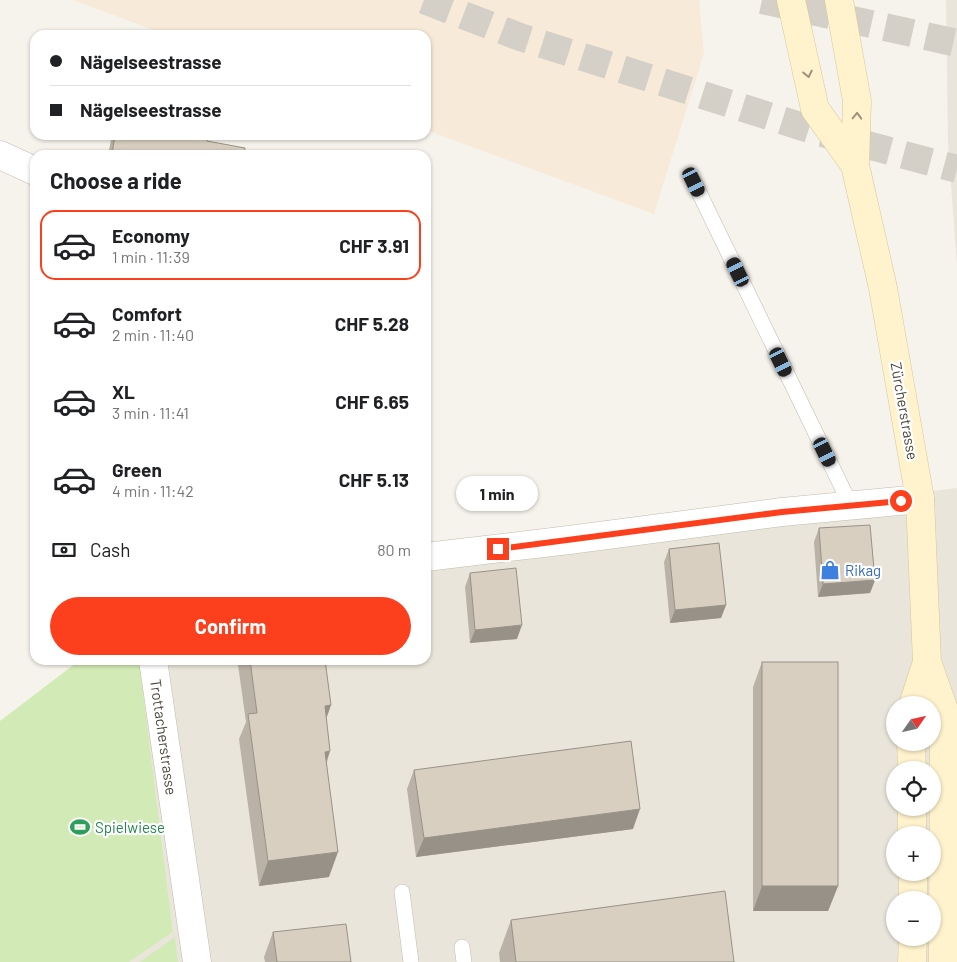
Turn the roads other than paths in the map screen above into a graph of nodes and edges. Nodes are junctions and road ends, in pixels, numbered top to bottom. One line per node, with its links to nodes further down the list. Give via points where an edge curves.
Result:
1 (791, 0): 4 (main road, Zürcherstrasse, one-way to 4, via 816,109)
2 (839, 0): 4 (main road, Zürcherstrasse, one-way to 2, via 857,101)
3 (0, 156): 5 (street)
4 (855, 165): 7 (main road, Zürcherstrasse, via 883,288)
5 (30, 169)
6 (694, 182): 8 (lane)
7 (920, 499): 8 (street); 10 (main road, Zürcherstrasse)
8 (851, 506): 9 (street)
9 (431, 556)
10 (927, 662): 12 (main road, Zürcherstrasse); 18 (main road, Zürcherstrasse, via 944,710)
11 (154, 665): 15 (street, Trottacherstrasse)
12 (916, 696)
13 (402, 892): 16 (lane)
14 (912, 946): 17 (main road)
15 (197, 962)
16 (411, 962)
17 (912, 962)
18 (943, 962)

